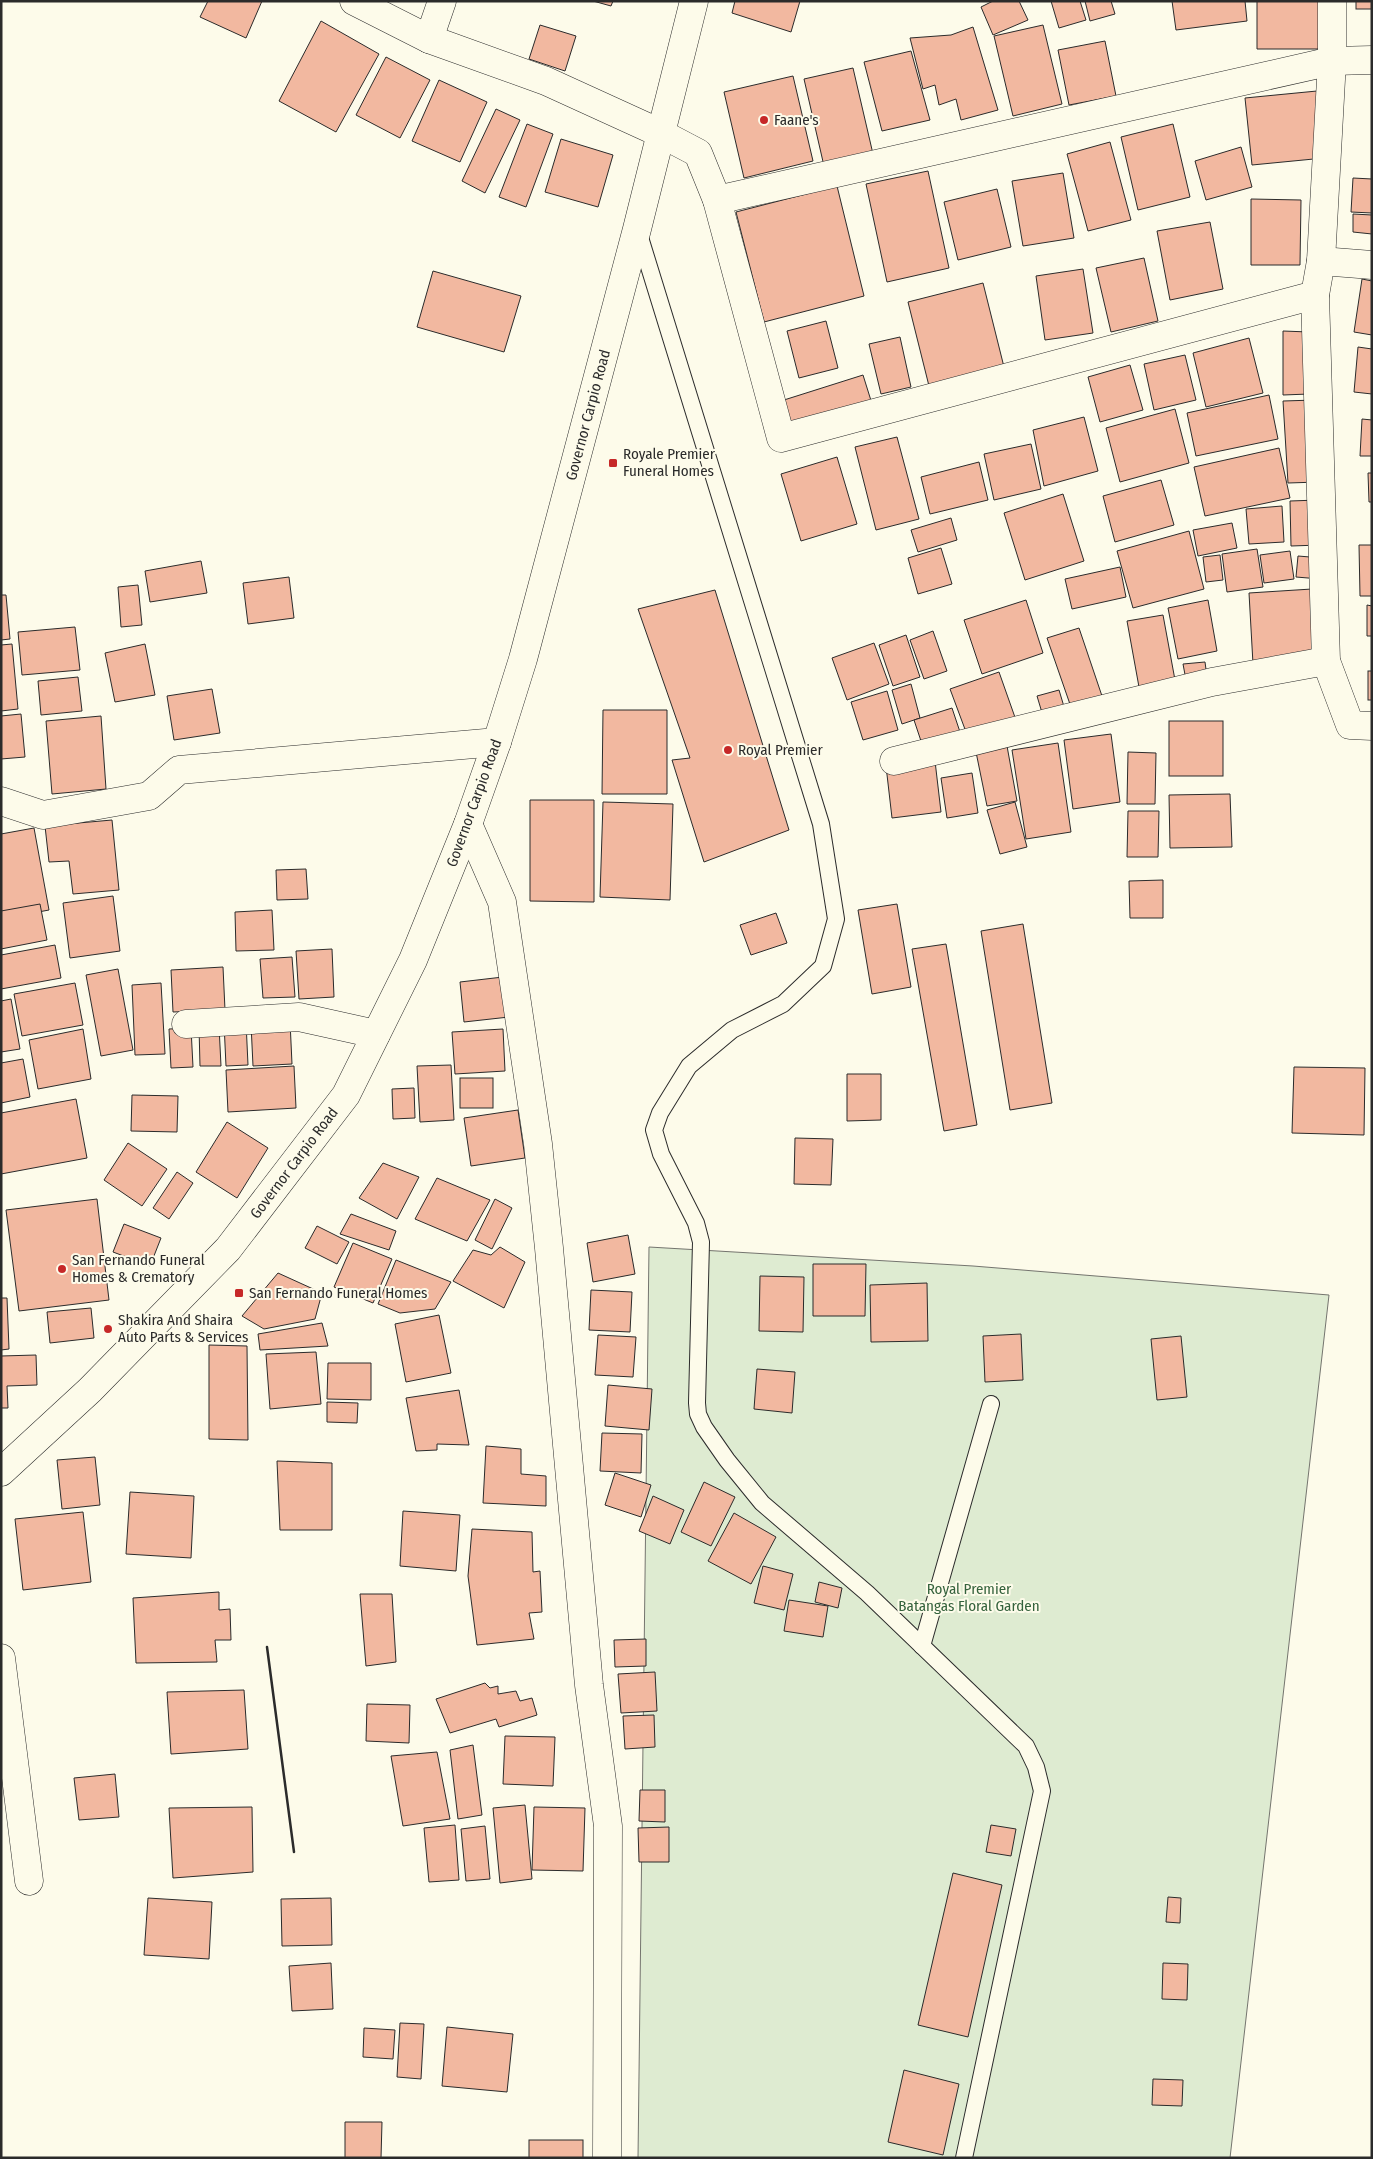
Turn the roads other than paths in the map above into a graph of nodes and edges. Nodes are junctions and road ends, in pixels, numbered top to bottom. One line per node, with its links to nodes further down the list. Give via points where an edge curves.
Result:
1 (354, 1): 5 (street)
2 (442, 1): 5 (street)
3 (694, 1): 8 (street, Governor Carpio Road)
4 (1332, 1): 7 (street)
5 (430, 39): 8 (street, via 546,82)
6 (1372, 60): 7 (street)
7 (1332, 61): 9 (street); 11 (street)
8 (660, 133): 9 (street, via 698,153); 10 (street, Governor Carpio Road)
9 (717, 200): 13 (street, via 781,438)
10 (637, 229): 16 (street, Governor Carpio Road, via 523,659); 24 (lane, via 821,824 836,919 823,966 783,1004 732,1030 689,1066 660,1113 654,1130 661,1154 696,1223 701,1242 698,1414 726,1460 762,1503 867,1593)
11 (1321, 261): 12 (street); 13 (street)
12 (1372, 265)
13 (1315, 296): 14 (street)
14 (1326, 661): 15 (street, via 1350,725); 17 (street, via 1212,682)
15 (1372, 726)
16 (497, 742): 18 (street, via 179,770 149,796 43,815); 19 (street, Governor Carpio Road)
17 (894, 761)
18 (1, 801)
19 (468, 824): 21 (street, Governor Carpio Road, via 413,960); 27 (street, via 502,902 538,1144 549,1248 588,1666 608,1826)
20 (186, 1024): 21 (street, via 299,1017)
21 (376, 1034): 23 (street, Governor Carpio Road, via 346,1095 228,1249 90,1390)
22 (991, 1404): 24 (lane)
23 (1, 1472)
24 (922, 1646): 28 (lane, via 1026,1746 1036,1767 1042,1792)
25 (1, 1658): 26 (street)
26 (29, 1881)
27 (607, 2158)
28 (964, 2158)

